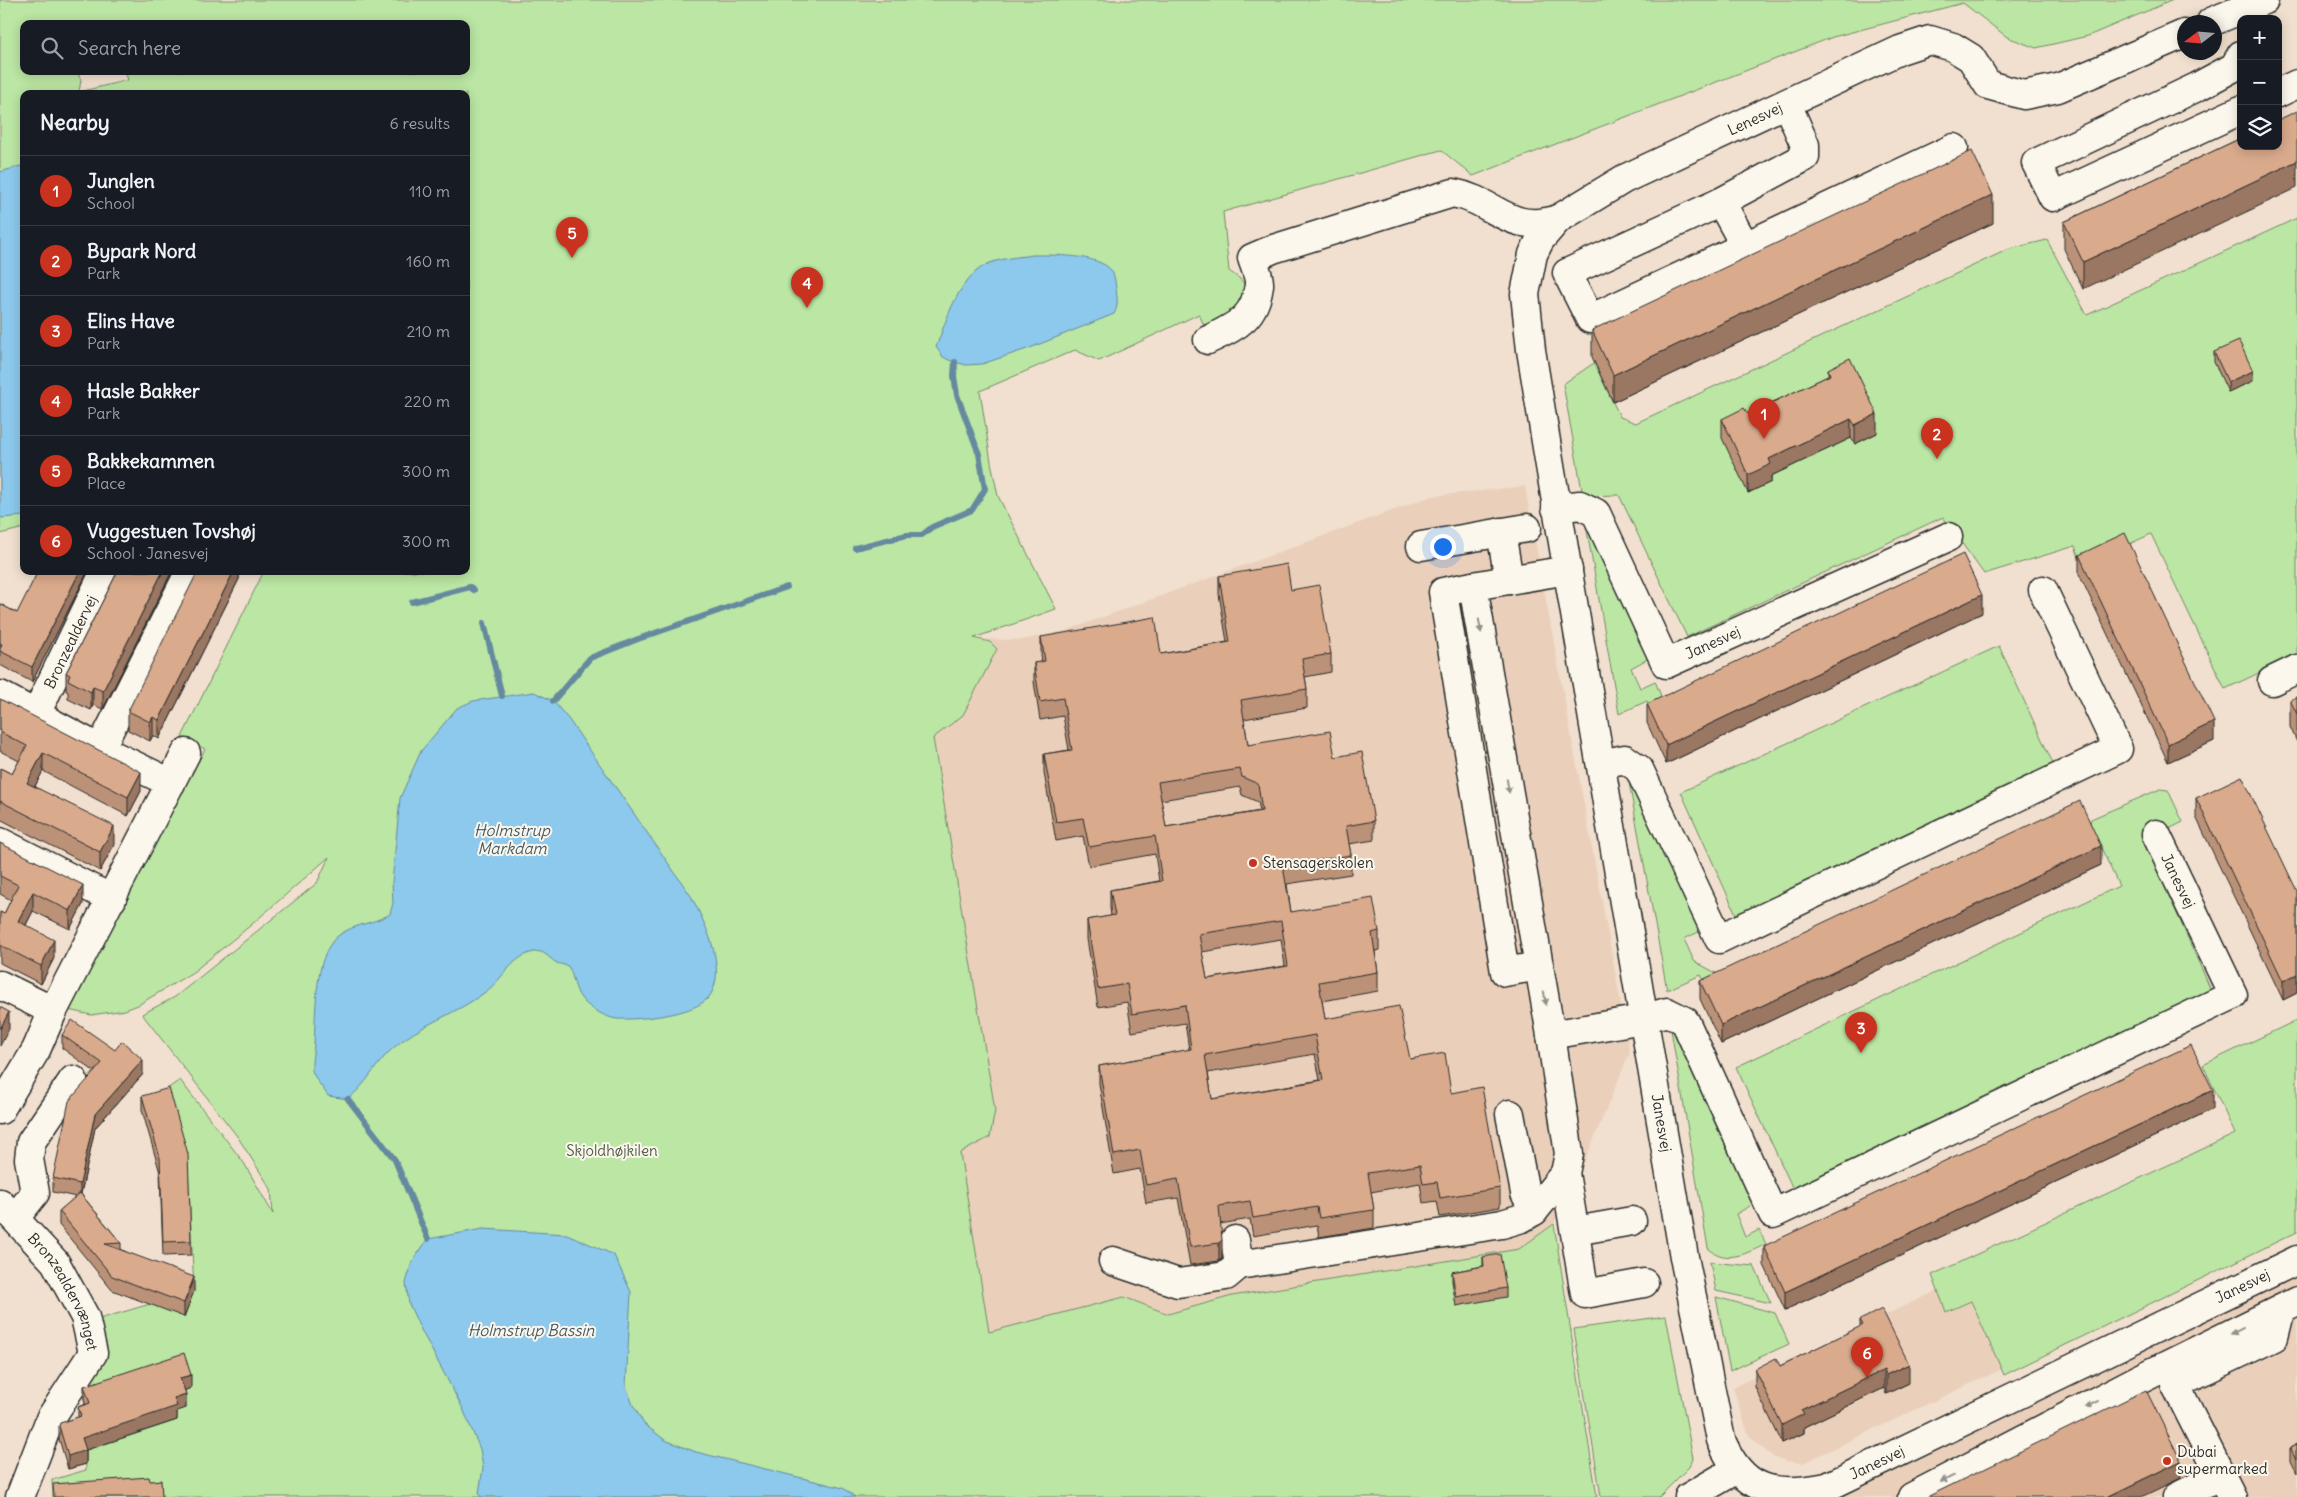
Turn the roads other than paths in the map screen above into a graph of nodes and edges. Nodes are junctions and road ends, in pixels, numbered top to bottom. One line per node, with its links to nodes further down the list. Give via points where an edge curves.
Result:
1 (2248, 10): 2 (street)
2 (2222, 18)
3 (2177, 37): 8 (street, Lenesvej, via 2058,88 2024,95 1988,85 1970,58 1953,46 1930,40 1900,50)
4 (2238, 60): 6 (street, via 2234,67)
5 (2297, 84): 7 (street)
6 (2196, 87): 10 (street); 10 (street, via 2036,163 2053,198)
7 (2282, 91)
8 (1786, 104): 12 (street, via 1805,146 1805,157); 13 (street, Lenesvej, via 1624,179)
9 (2237, 112): 10 (street)
10 (2214, 123)
11 (1954, 148): 14 (street)
12 (1721, 202): 14 (street); 14 (street, via 1567,274 1590,319)
13 (1558, 219): 15 (street, via 1542,224 1523,224 1471,196 1453,193 1273,249 1252,258 1259,284 1249,316); 16 (street, Lenesvej, via 1533,254 1525,294)
14 (1745, 246)
15 (1208, 340)
16 (1550, 466): 17 (street, Janesvej)
17 (1556, 508): 18 (street, Janesvej, via 1580,505 1596,513 1666,664); 20 (street, Janesvej)
18 (1948, 537)
19 (1421, 546): 23 (street, via 1514,530)
20 (1568, 570): 23 (street); 31 (street, Janesvej)
21 (103, 575): 28 (street, Bronzealdervej)
22 (188, 575): 29 (street)
23 (1509, 580): 39 (street, one-way to 39, via 1473,586)
24 (2043, 590): 31 (street, via 2118,749 1720,939 1639,769 1625,760)
25 (2297, 669): 26 (street)
26 (2272, 681)
27 (0, 695): 28 (street)
28 (36, 714): 29 (street)
29 (100, 749): 32 (street)
30 (186, 753): 32 (street)
31 (1600, 764): 38 (street, Janesvej)
32 (171, 783): 35 (street)
33 (2156, 834): 38 (street, Janesvej, via 2233,995 1774,1214 1685,1021 1667,1012)
34 (0, 842): 35 (street)
35 (112, 899): 37 (street)
36 (0, 985): 37 (street)
37 (53, 1011): 41 (street, via 36,1050)
38 (1643, 1019): 39 (street); 52 (street, Janesvej, via 1709,1385 1721,1440)
39 (1551, 1034): 43 (street, via 1568,1154)
40 (73, 1080): 44 (street, via 31,1142 29,1159 35,1193)
41 (0, 1110)
42 (1510, 1114): 45 (street, via 1525,1193)
43 (1565, 1174): 45 (street); 47 (street)
44 (8, 1211): 54 (street, Bronzealdervænget, via 55,1262 84,1317 94,1353 50,1419)
45 (1534, 1211): 49 (street, via 1502,1224 1237,1253 1226,1276 1178,1283)
46 (1632, 1220): 47 (street)
47 (1575, 1231): 50 (street, via 1585,1294)
48 (2297, 1260): 52 (street, Janesvej, via 1827,1487 1799,1493 1772,1491)
49 (1113, 1261)
50 (1644, 1283)
51 (2289, 1305): 53 (street, via 2274,1337 2175,1384); 56 (street, one-way to 56)
52 (1737, 1469): 55 (street)
53 (2227, 1486): 57 (street)
54 (20, 1497)
55 (1689, 1497)
56 (1912, 1497)
57 (2177, 1497)

